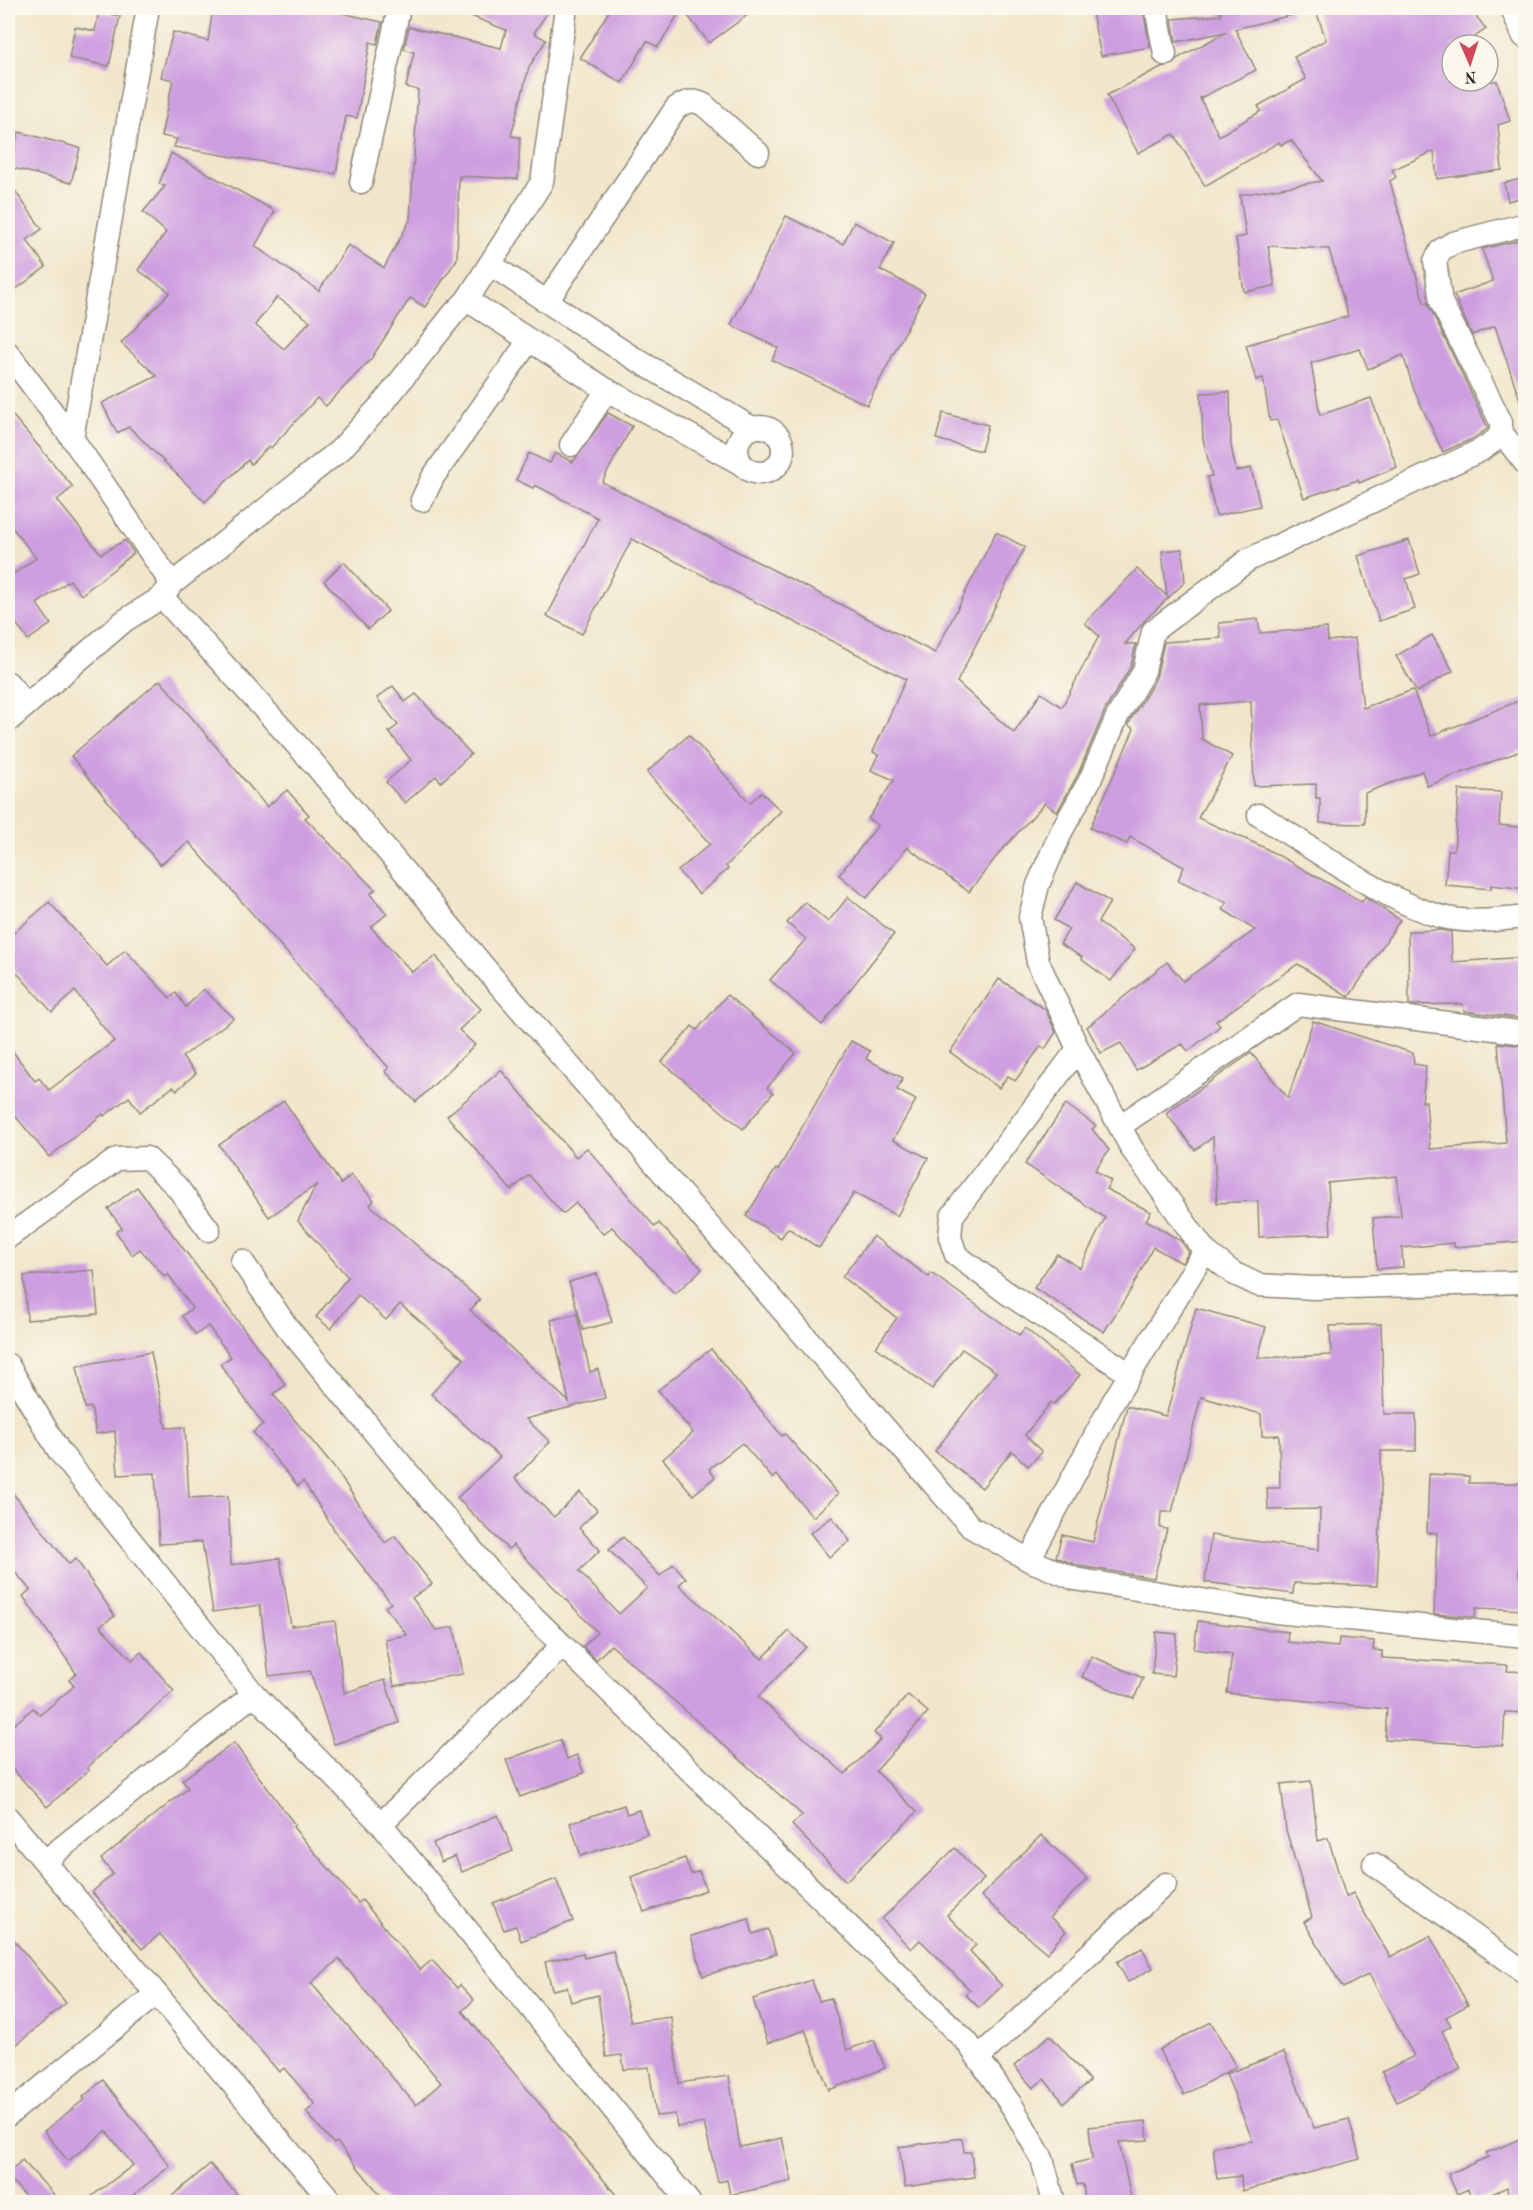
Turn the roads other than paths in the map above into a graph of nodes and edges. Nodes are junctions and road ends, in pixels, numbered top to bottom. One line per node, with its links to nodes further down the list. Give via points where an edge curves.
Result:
1 (148, 8): 19 (street)
2 (399, 8): 9 (street)
3 (566, 8): 11 (street, via 542,182)
4 (1156, 8): 7 (street)
5 (1515, 8): 6 (main road)
6 (1526, 34)
7 (1165, 54)
8 (758, 153): 13 (street, via 704,105 688,101 676,108)
9 (361, 182)
10 (1526, 224): 18 (street, via 1453,243 1441,250 1435,261 1441,302 1495,406)
11 (491, 265): 12 (street); 13 (street)
12 (467, 300): 14 (street); 24 (street, via 340,450)
13 (548, 300): 17 (street, via 627,354)
14 (528, 342): 16 (street); 23 (street, via 433,477)
15 (8, 353): 19 (street)
16 (607, 390): 20 (street); 21 (street)
17 (752, 428): 21 (street, via 737,443); 21 (street, via 772,430 780,438 782,458 776,467 757,474)
18 (1501, 432): 22 (street); 31 (street, via 1471,454 1248,560 1153,630 1144,671 1062,830 1038,885 1030,917 1038,962)
19 (72, 438): 24 (street)
20 (571, 445)
21 (740, 463)
22 (1526, 464)
23 (422, 500)
24 (167, 590): 26 (street, via 124,621); 40 (street, via 495,980 971,1527)
25 (8, 683): 26 (street)
26 (26, 705): 27 (street)
27 (8, 721)
28 (1259, 815): 29 (street, via 1389,896 1440,916 1490,921)
29 (1526, 917)
30 (1526, 1034): 32 (street, via 1298,1004)
31 (1078, 1049): 32 (street); 39 (street, via 952,1216 950,1237 956,1256)
32 (1120, 1126): 35 (street, via 1132,1149)
33 (209, 1230): 34 (street, via 177,1187 147,1158 117,1159)
34 (8, 1237)
35 (1205, 1251): 37 (street, via 1233,1273 1258,1285 1313,1288); 39 (street)
36 (242, 1261): 42 (street, via 287,1327 470,1548)
37 (1526, 1282)
38 (8, 1365): 43 (street, via 60,1451)
39 (1131, 1374): 40 (street)
40 (1029, 1560): 41 (street, via 1075,1579 1275,1612)
41 (1526, 1636)
42 (562, 1646): 45 (street); 51 (street)
43 (254, 1694): 45 (street); 46 (street)
44 (8, 1818): 46 (street)
45 (381, 1824): 54 (street)
46 (45, 1861): 50 (street)
47 (1374, 1864): 49 (street)
48 (1165, 1884): 51 (street)
49 (1526, 1973)
50 (156, 1994): 52 (street); 53 (street)
51 (979, 2057): 55 (street, via 1042,2159)
52 (8, 2115)
53 (332, 2202)
54 (689, 2202)
55 (1054, 2202)

